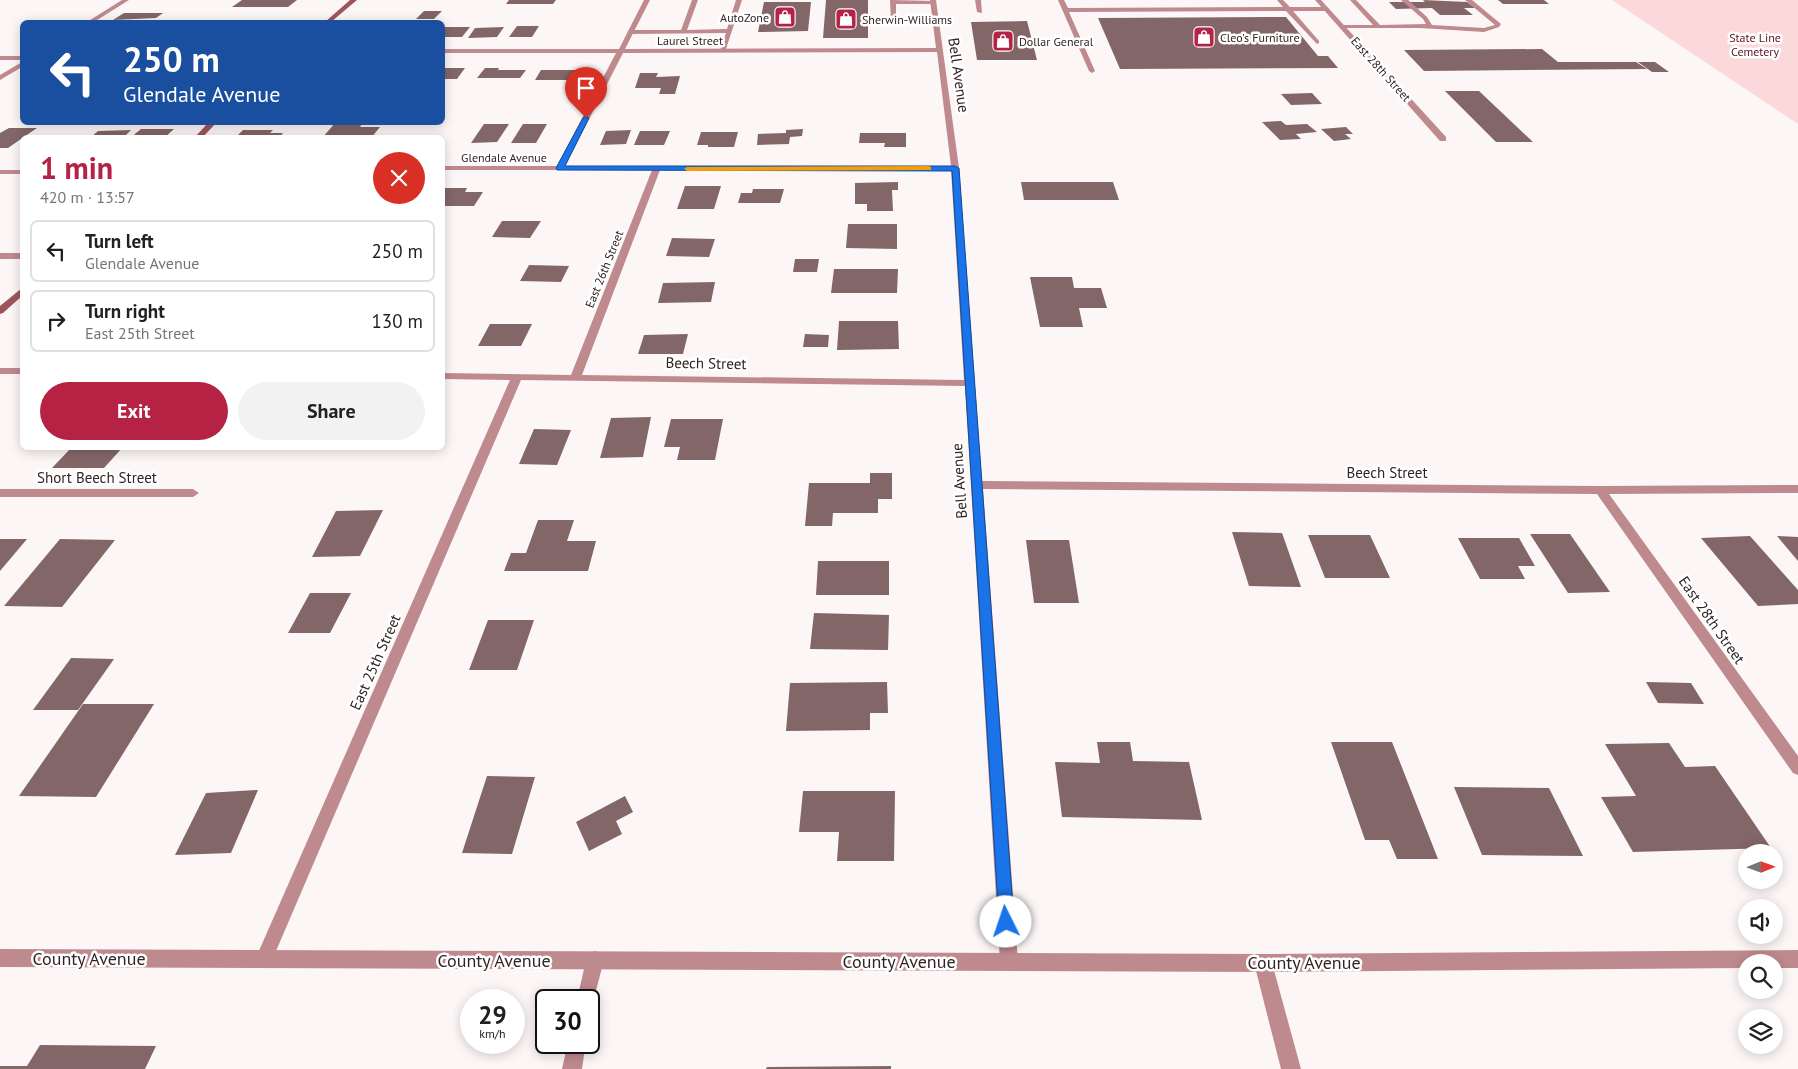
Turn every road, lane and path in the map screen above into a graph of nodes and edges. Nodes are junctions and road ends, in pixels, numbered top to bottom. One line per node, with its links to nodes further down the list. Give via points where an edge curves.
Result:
1 (126, 0): 19 (street)
2 (354, 0): 20 (main road)
3 (647, 0): 26 (street)
4 (695, 0): 27 (street)
5 (739, 0): 25 (street)
6 (978, 0): 18 (street)
7 (1061, 0): 17 (street)
8 (1280, 0): 15 (street)
9 (1318, 0): 16 (street, East 28th Street)
10 (1353, 0): 22 (street)
11 (1404, 0): 24 (street, via 1425,18)
12 (1468, 0): 24 (street, via 1497,26 1484,30)
13 (893, 1): 14 (street); 21 (street, via 893,20)
14 (933, 1): 21 (street, Bell Avenue)
15 (1287, 9): 16 (street); 17 (street); 28 (street)
16 (1326, 9): 23 (street, East 28th Street)
17 (1066, 10): 36 (street)
18 (980, 12)
19 (93, 20)
20 (330, 20)
21 (936, 21): 29 (street, Bell Avenue)
22 (1379, 27): 23 (street); 24 (street)
23 (1343, 28): 40 (street, East 28th Street)
24 (1431, 28)
25 (729, 31): 27 (street); 32 (street)
26 (630, 32): 27 (street); 31 (street)
27 (683, 32)
28 (1316, 42)
29 (938, 50): 32 (street, Laurel Street); 43 (street, Bell Avenue)
30 (445, 51): 31 (street, Laurel Street)
31 (620, 51): 32 (street, Laurel Street); 42 (street)
32 (723, 51)
33 (0, 58): 34 (street)
34 (20, 58)
35 (20, 65): 37 (street)
36 (1092, 71)
37 (0, 78)
38 (211, 125): 39 (main road)
39 (200, 135)
40 (1443, 138)
41 (445, 168): 42 (street, Glendale Avenue)
42 (560, 168): 44 (street, Glendale Avenue)
43 (955, 168): 44 (street, Glendale Avenue); 56 (street, Bell Avenue)
44 (657, 169): 55 (street, East 26th Street)
45 (0, 172): 46 (street)
46 (20, 172)
47 (0, 256): 48 (street)
48 (20, 256)
49 (20, 293): 50 (main road)
50 (0, 311)
51 (0, 371): 52 (street)
52 (20, 371)
53 (445, 376): 54 (street, Beech Street)
54 (517, 377): 55 (street, Beech Street); 64 (street, East 25th Street)
55 (575, 378): 56 (street, Beech Street)
56 (969, 382): 57 (street, Bell Avenue)
57 (976, 485): 59 (street, Beech Street); 67 (street, Bell Avenue)
58 (1798, 489): 59 (street, Beech Street)
59 (1600, 490): 62 (street, East 28th Street)
60 (0, 493): 61 (street, Short Beech Street)
61 (193, 493)
62 (1798, 768)
63 (0, 958): 64 (street, County Avenue)
64 (264, 959): 66 (street, County Avenue)
65 (1798, 959): 68 (street, County Avenue)
66 (595, 960): 67 (street, County Avenue); 69 (street)
67 (1009, 962): 68 (street, County Avenue)
68 (1263, 963): 72 (street)
69 (588, 989)
70 (575, 1054): 71 (street)
71 (572, 1069)
72 (1291, 1069)

